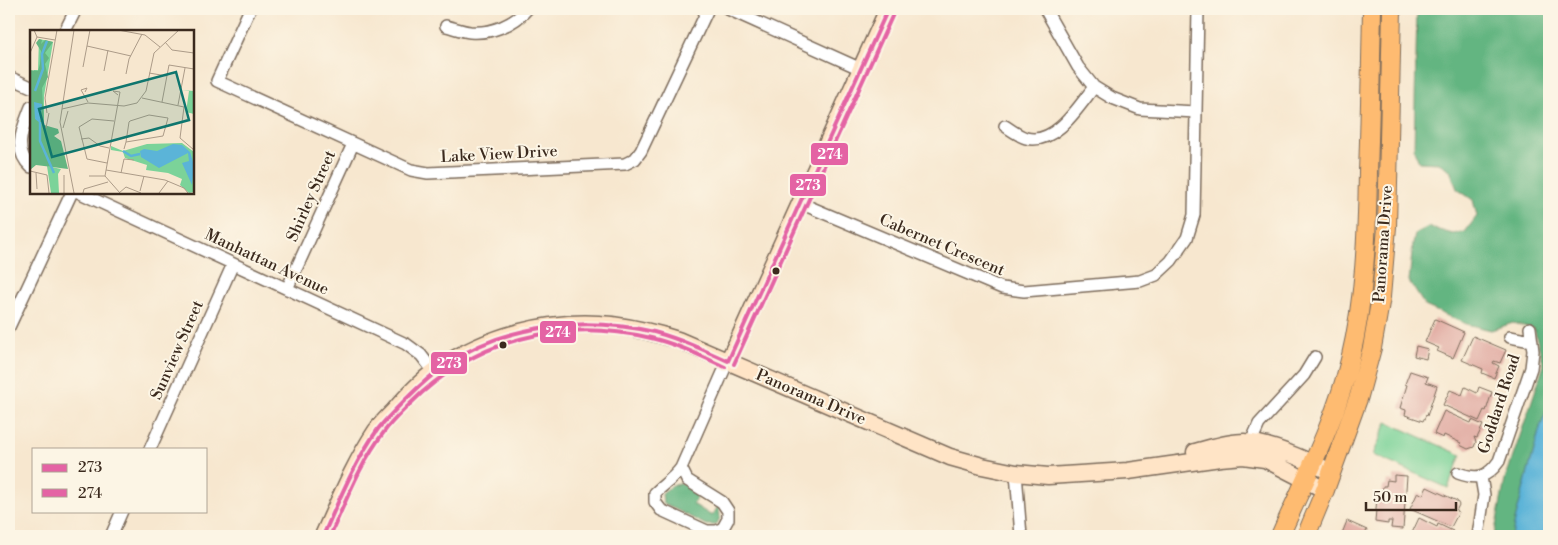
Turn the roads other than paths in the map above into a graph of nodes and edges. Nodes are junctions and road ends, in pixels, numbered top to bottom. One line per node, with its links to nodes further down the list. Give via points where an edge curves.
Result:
1 (76, 9): 12 (street)
2 (250, 9): 20 (street, Lake View Drive, via 217,81)
3 (527, 9): 11 (street, via 508,25 493,30 471,32)
4 (708, 9): 20 (street, Lake View Drive, via 641,151 625,164 428,173 411,170)
5 (728, 9): 13 (street)
6 (888, 9): 13 (street)
7 (1045, 9): 16 (street, via 1078,67)
8 (1198, 9): 18 (street, Cabernet Crescent)
9 (1372, 9): 36 (main road, Panorama Drive, via 1367,218 1359,321 1335,409)
10 (1392, 9): 39 (main road, Panorama Drive, via 1387,227 1382,297 1359,396)
11 (446, 26)
12 (66, 30)
13 (861, 69): 24 (street)
14 (9, 77): 15 (street)
15 (30, 87)
16 (1094, 87): 18 (street, via 1140,109); 19 (street, via 1060,129 1044,137 1026,138)
17 (30, 110): 21 (street, via 20,144 22,156)
18 (1196, 112): 24 (street, Cabernet Crescent, via 1194,215 1187,238 1156,275 1140,281 1024,291 1002,288)
19 (1005, 126)
20 (353, 144): 26 (street, Shirley Street)
21 (30, 166)
22 (71, 194): 27 (street)
23 (82, 194): 25 (street, Manhattan Avenue)
24 (800, 203): 32 (street)
25 (233, 264): 26 (street, Manhattan Avenue); 35 (street, Sunview Street)
26 (287, 289): 33 (street, Manhattan Avenue, via 406,344)
27 (9, 327)
28 (1530, 328): 30 (street, Goddard Road)
29 (1510, 337): 30 (street, Goddard Road)
30 (1531, 341): 42 (street, Goddard Road, via 1531,368 1499,461 1492,471)
31 (1315, 357): 34 (street, via 1304,375 1259,424)
32 (728, 361): 33 (street, Panorama Drive, via 645,330 586,324 548,326 506,336 466,352); 37 (street); 40 (street, Panorama Drive, via 950,457)
33 (434, 372): 47 (street, Panorama Drive, via 377,430 356,465)
34 (1251, 442): 36 (street, Panorama Drive); 38 (street, Panorama Drive, via 1235,442)
35 (150, 448)
36 (1312, 463): 39 (street, Panorama Drive); 43 (main road, Panorama Drive)
37 (681, 468): 37 (street, via 687,480 722,502 728,511 723,528 707,531 661,510 655,502 655,494)
38 (1128, 471): 40 (street, Panorama Drive, via 1048,476); 43 (street, Panorama Drive, via 1243,456 1264,459)
39 (1332, 472): 44 (main road, Panorama Drive)
40 (1016, 473): 48 (street)
41 (1458, 473): 42 (street, Goddard Road)
42 (1481, 477): 51 (street, via 1484,495)
43 (1305, 479): 44 (street, Panorama Drive); 49 (main road)
44 (1326, 490): 50 (main road)
45 (122, 512): 46 (street)
46 (115, 535)
47 (323, 536)
48 (1021, 536)
49 (1280, 536)
50 (1306, 536)
51 (1478, 536)

